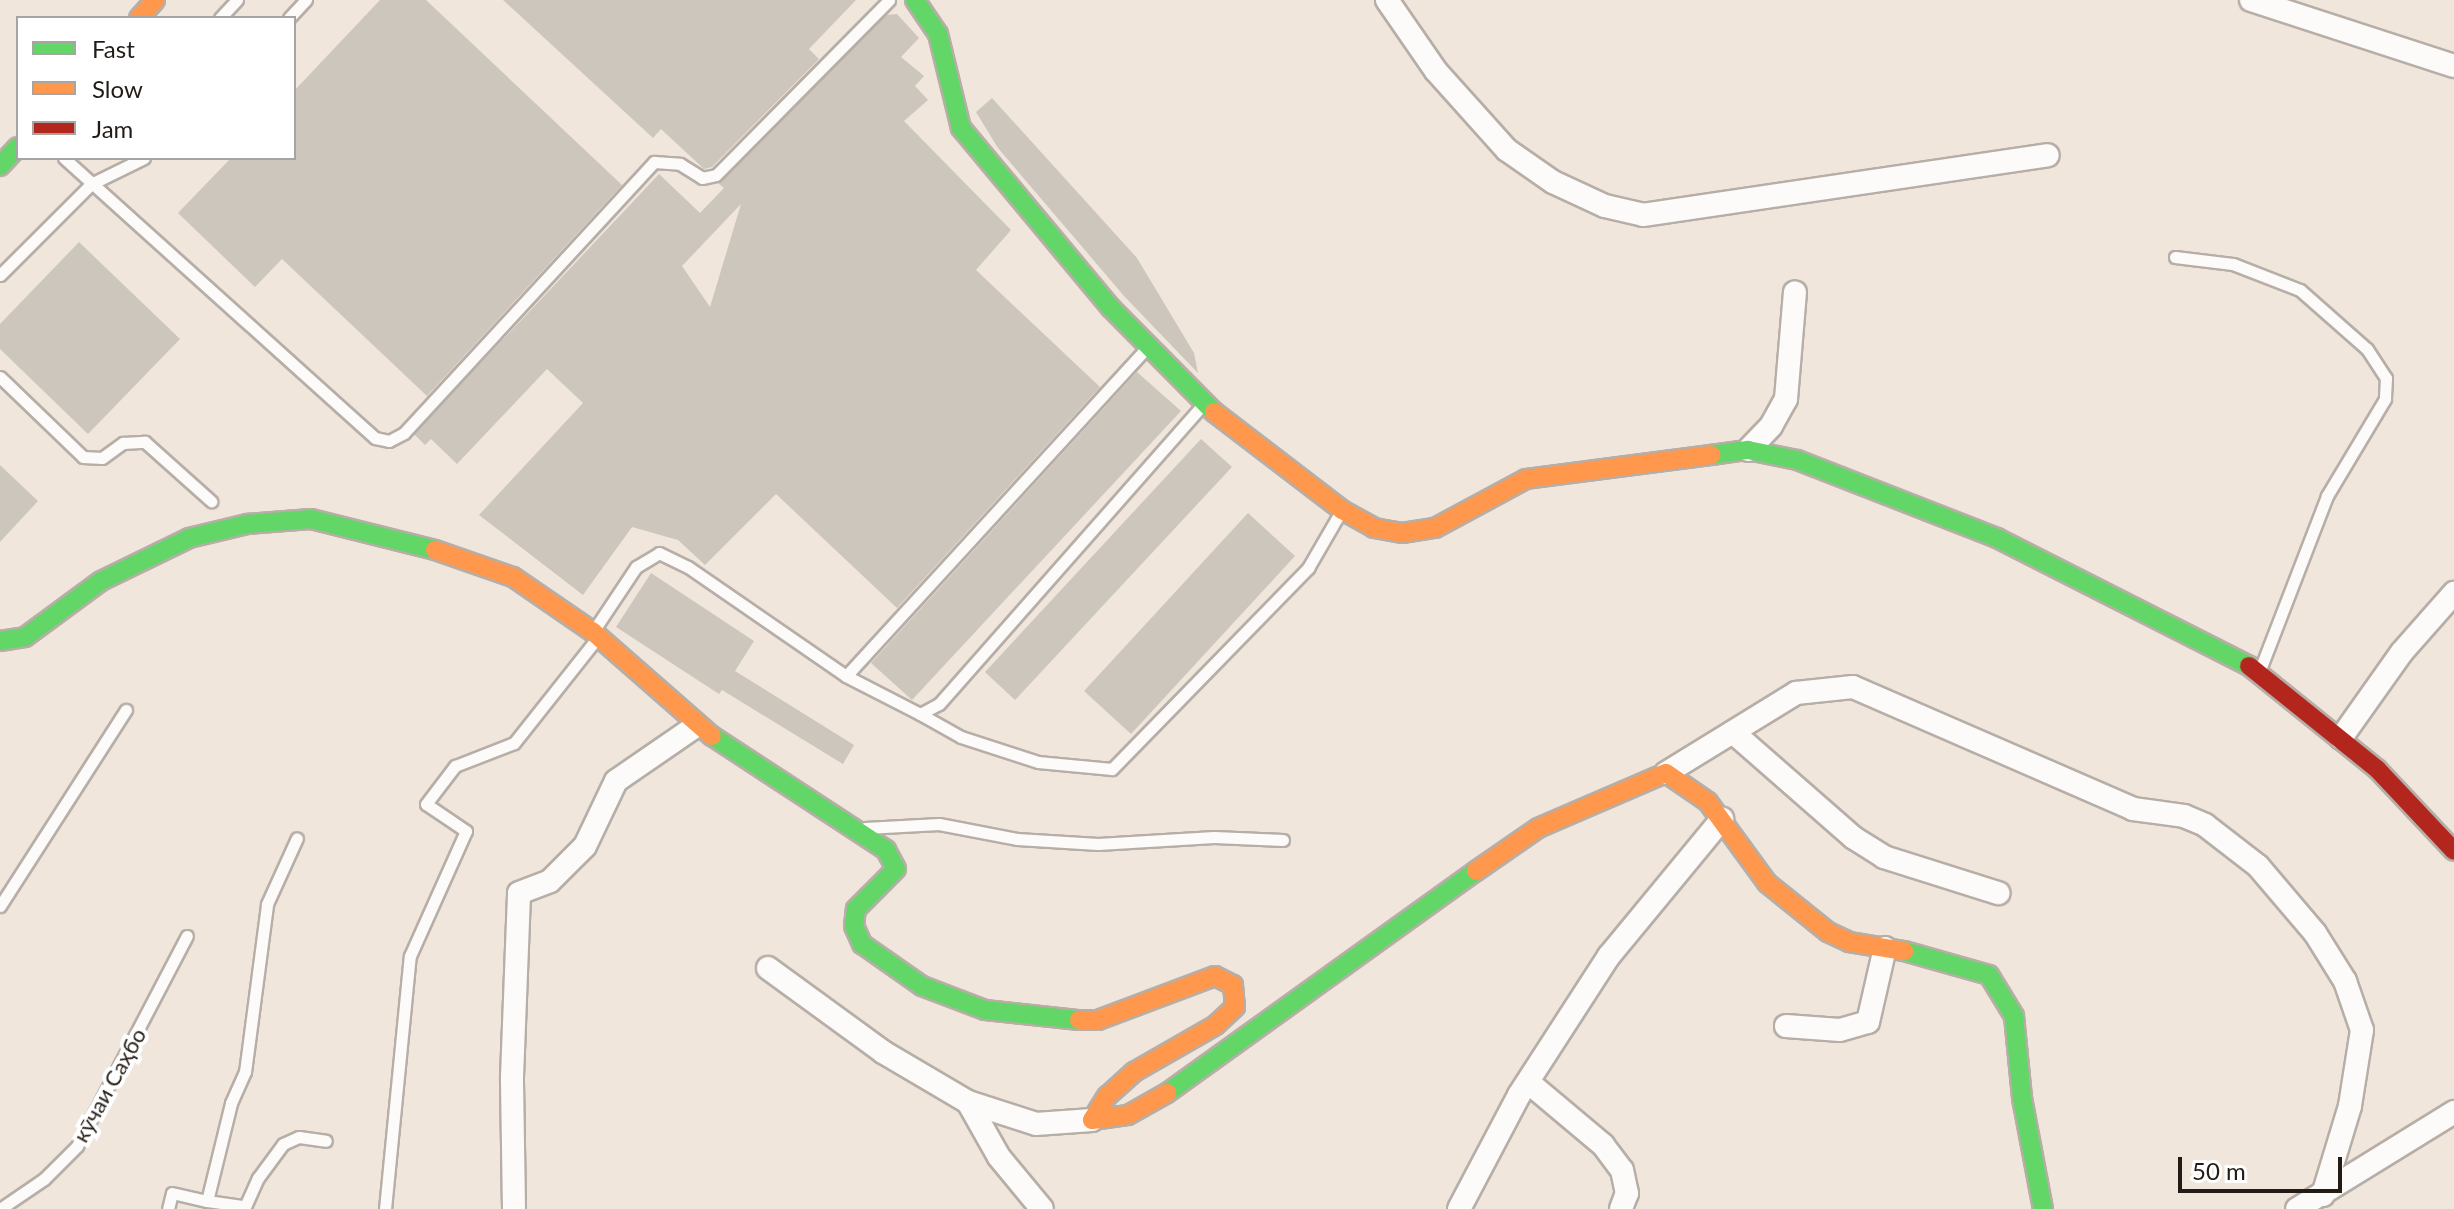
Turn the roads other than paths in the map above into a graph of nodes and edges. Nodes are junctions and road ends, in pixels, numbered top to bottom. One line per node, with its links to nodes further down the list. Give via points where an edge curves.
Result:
1 (155, 0): 8 (street)
2 (306, 0): 9 (lane)
3 (889, 0): 16 (lane, via 716,175 702,178 680,164 654,162 404,433 389,441 375,438)
4 (915, 0): 20 (street, via 938,34 961,128)
5 (1387, 0): 12 (street, via 1436,71 1507,150 1553,182 1630,212 1720,205)
6 (2251, 0): 7 (street)
7 (2291, 7): 10 (street)
8 (141, 16)
9 (291, 16)
10 (2454, 66)
11 (16, 149): 15 (street)
12 (2048, 155)
13 (71, 160): 16 (lane)
14 (140, 160): 16 (lane)
15 (0, 166)
16 (91, 184): 18 (lane)
17 (2175, 257): 29 (lane, via 2233,264 2300,290 2367,349 2386,378 2385,399 2323,505)
18 (0, 275)
19 (1795, 292): 23 (street, via 1786,399 1771,426)
20 (1148, 346): 22 (street); 30 (lane)
21 (0, 377): 24 (lane, via 83,457 102,458 123,443 145,442)
22 (1203, 404): 25 (street); 32 (lane, via 939,704)
23 (1748, 450): 25 (street, via 1526,479 1435,528 1402,533 1374,528); 29 (street, via 1797,460 1997,538)
24 (211, 501)
25 (1342, 510): 32 (lane, via 1308,568 1112,769 1038,762 961,737)
26 (2454, 593): 35 (street, via 2402,652)
27 (596, 634): 28 (street, via 513,577 421,545 311,519 247,524 189,538 101,581 25,637); 30 (lane, via 636,567 659,553 688,567); 33 (street); 58 (lane, via 514,743 455,766 426,804 466,831 410,956)
28 (0, 641)
29 (2259, 671): 35 (street)
30 (846, 676): 32 (lane)
31 (126, 710): 43 (lane)
32 (920, 714)
33 (696, 726): 38 (street); 59 (street, via 616,781 585,846 550,881 519,893 512,1077)
34 (1735, 734): 36 (street); 42 (street, via 1854,838 1884,857); 53 (street, via 1796,693 1853,687 2133,809 2184,816 2216,833 2258,866 2315,933 2345,981 2362,1030 2350,1106)
35 (2341, 738): 41 (street)
36 (1666, 773): 37 (street, via 1708,802); 51 (street, via 1538,828 1157,1101 1128,1115)
37 (1722, 819): 45 (street, via 1767,883 1792,905 1849,942); 48 (street, via 1609,956)
38 (860, 828): 40 (lane, via 939,824 1017,839 1098,844 1214,837); 51 (street, via 897,865 893,876 856,909 854,926 862,944 922,986 985,1010 1098,1020 1215,976 1233,985 1235,1007 1216,1025 1134,1072 1107,1096)
39 (297, 838): 54 (lane, via 267,904 245,1072 231,1103)
40 (1283, 840)
41 (2454, 851)
42 (1998, 893)
43 (0, 906)
44 (187, 936): 56 (lane, кӯчаи Саҳбо, via 77,1146 44,1179)
45 (1885, 948): 47 (street, via 1868,1022 1840,1030); 63 (street, via 1973,966 2004,993 2014,1016 2022,1098)
46 (768, 968): 49 (street, via 883,1052)
47 (1786, 1026)
48 (1528, 1082): 61 (street); 62 (street, via 1603,1145 1622,1170 1627,1193)
49 (968, 1102): 51 (street, via 1036,1124); 60 (street, via 999,1157)
50 (2454, 1112): 53 (street)
51 (1092, 1120)
52 (326, 1141): 55 (lane, via 299,1137 283,1144)
53 (2323, 1195): 64 (street)
54 (207, 1201): 55 (lane); 57 (lane, via 172,1193)
55 (244, 1208)
56 (0, 1209)
57 (168, 1209)
58 (385, 1209)
59 (514, 1209)
60 (1042, 1209)
61 (1459, 1209)
62 (1621, 1209)
63 (2043, 1209)
64 (2297, 1209)

